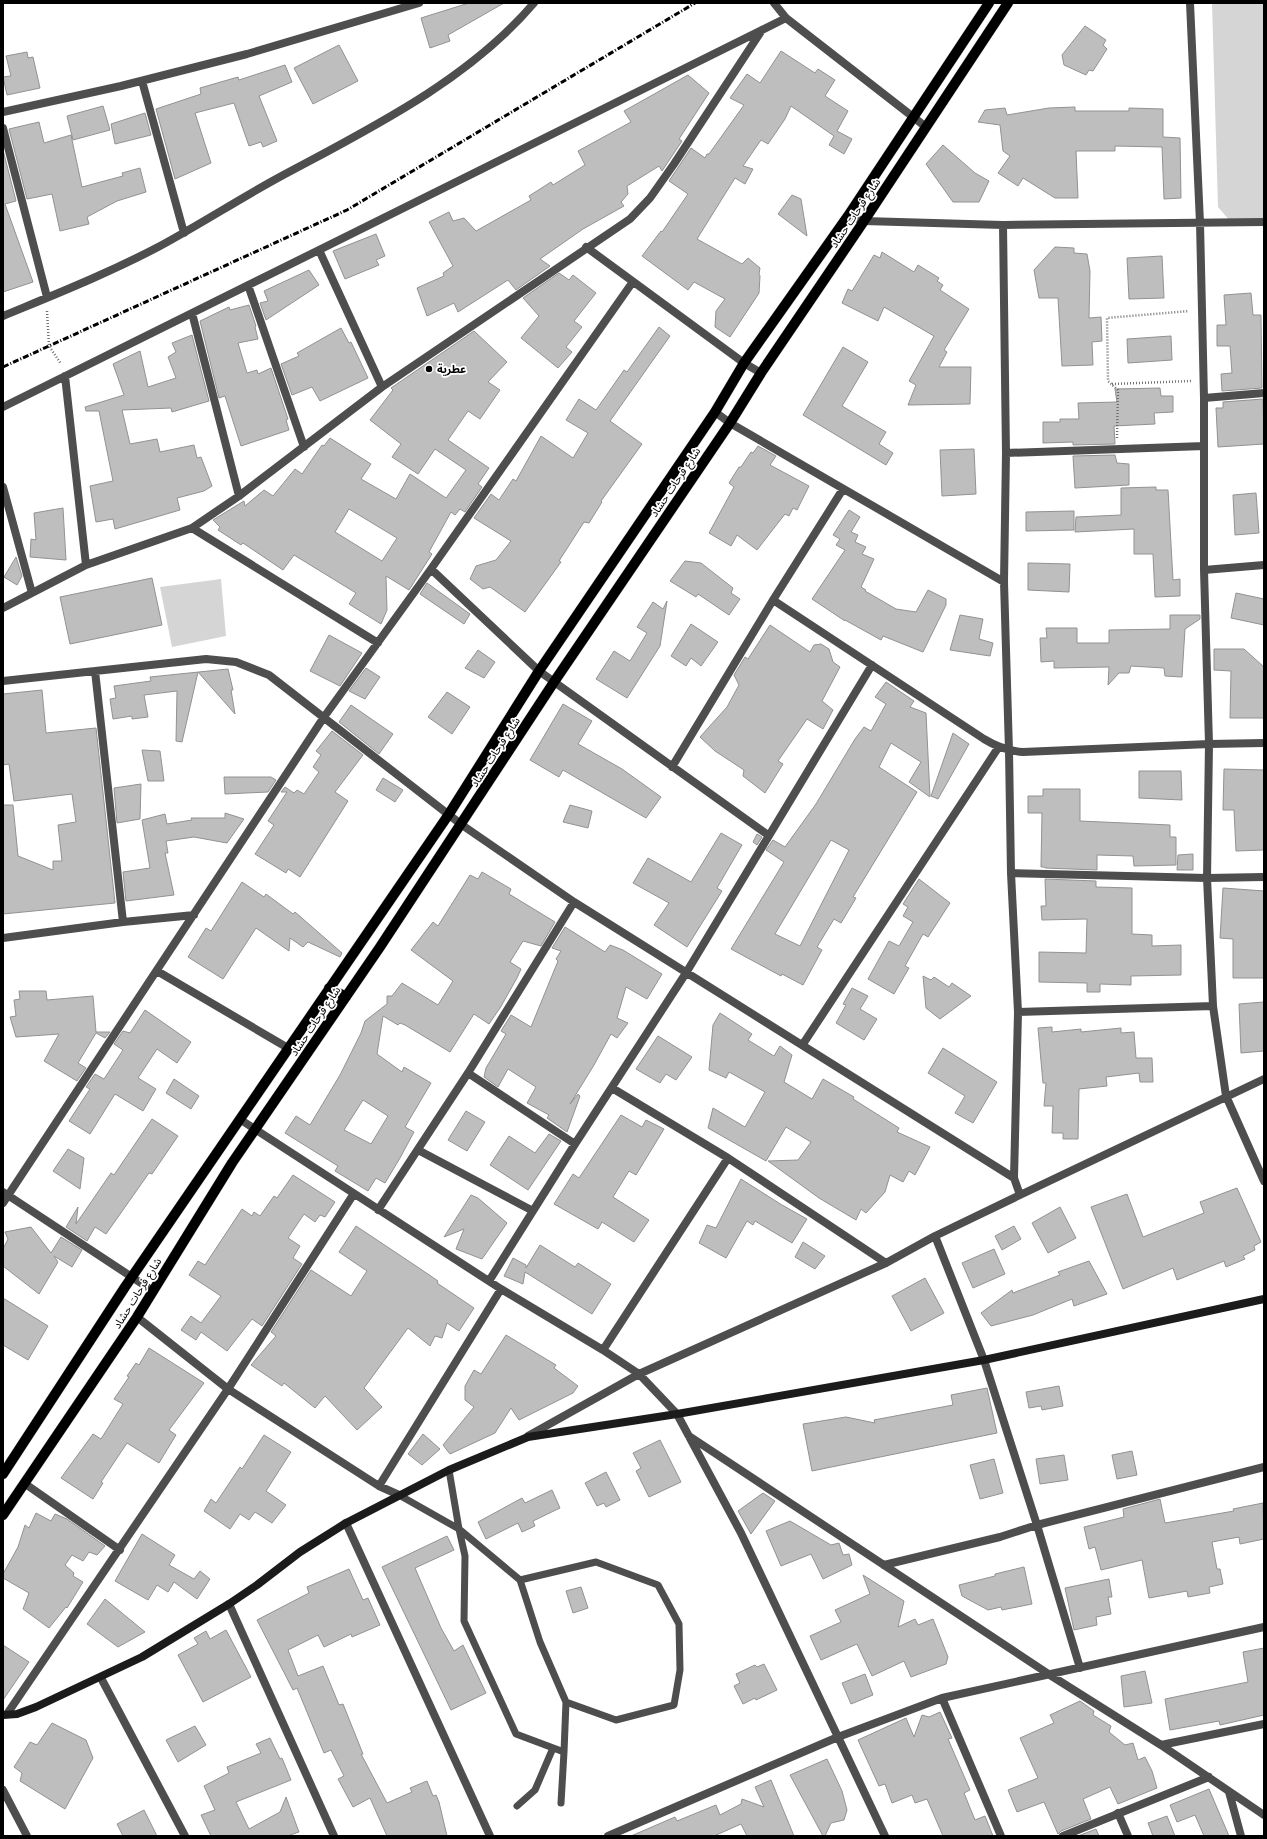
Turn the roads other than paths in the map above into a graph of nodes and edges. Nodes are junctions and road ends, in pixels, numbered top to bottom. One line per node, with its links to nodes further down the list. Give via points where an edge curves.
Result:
1 (419, 3): 9 (street, via 267,48)
2 (534, 3): 19 (street, via 491,47 457,73 380,122)
3 (774, 3): 7 (street)
4 (989, 3): 11 (main road, شارع فرحات حشاد)
5 (1008, 3): 12 (main road, شارع فرحات حشاد)
6 (1190, 3): 17 (street)
7 (786, 18): 8 (street); 11 (street)
8 (762, 30): 20 (street, via 650,198 630,219); 21 (street)
9 (142, 81): 10 (street); 19 (street)
10 (3, 112)
11 (914, 116): 12 (street); 14 (main road, شارع فرحات حشاد)
12 (926, 127): 15 (main road, شارع فرحات حشاد)
13 (3, 128): 24 (street)
14 (848, 216): 15 (street); 27 (main road, شارع فرحات حشاد)
15 (864, 221): 18 (street); 28 (main road, شارع فرحات حشاد)
16 (1264, 222): 17 (street)
17 (1200, 223): 18 (street); 32 (street)
18 (1002, 225): 38 (street)
19 (184, 233): 24 (street, via 88,281)
20 (586, 247): 22 (street); 30 (street)
21 (319, 250): 23 (street); 30 (street)
22 (632, 282): 27 (street); 45 (street)
23 (248, 285): 25 (street); 37 (street)
24 (47, 297): 26 (street)
25 (192, 313): 29 (street); 41 (street)
26 (3, 316)
27 (744, 363): 28 (street); 34 (main road, شارع فرحات حشاد)
28 (761, 373): 35 (main road, شارع فرحات حشاد)
29 (65, 376): 33 (street); 43 (street)
30 (382, 387): 37 (street)
31 (1264, 394): 32 (street)
32 (1204, 398): 36 (street)
33 (3, 407)
34 (715, 412): 35 (street); 54 (main road, شارع فرحات حشاد)
35 (730, 423): 40 (street); 56 (main road, شارع فرحات حشاد)
36 (1204, 446): 38 (street); 46 (street)
37 (304, 447): 41 (street)
38 (1006, 452): 47 (street)
39 (3, 487): 48 (street)
40 (843, 489): 47 (street); 49 (street)
41 (238, 496): 42 (street)
42 (192, 528): 43 (street); 51 (street)
43 (86, 565): 48 (street)
44 (1264, 565): 46 (street)
45 (431, 569): 51 (street); 54 (street)
46 (1204, 570): 59 (street)
47 (1004, 582): 61 (street)
48 (32, 593): 50 (street)
49 (773, 600): 52 (street); 62 (street)
50 (3, 608)
51 (378, 643): 57 (street)
52 (872, 665): 60 (street); 65 (street)
53 (96, 671): 55 (street); 57 (street, via 206,659 236,662 269,675); 71 (street)
54 (540, 671): 56 (street); 63 (main road, شارع فرحات حشاد)
55 (3, 681)
56 (554, 682): 62 (street); 64 (main road, شارع فرحات حشاد)
57 (324, 717): 63 (street); 70 (street)
58 (1264, 743): 59 (street)
59 (1209, 744): 61 (street); 67 (street)
60 (998, 748): 61 (street); 79 (street)
61 (1009, 751): 66 (street)
62 (672, 766): 65 (street)
63 (449, 814): 64 (street); 75 (main road, شارع فرحات حشاد)
64 (462, 825): 69 (street); 76 (main road, شارع فرحات حشاد)
65 (768, 835): 74 (street)
66 (1010, 873): 67 (street); 78 (street)
67 (1207, 878): 68 (street); 77 (street)
68 (1264, 878)
69 (574, 902): 74 (street); 81 (street)
70 (194, 915): 71 (street); 73 (street)
71 (123, 922): 72 (street)
72 (3, 938)
73 (157, 971): 80 (street); 92 (street)
74 (686, 973): 79 (street); 83 (street)
75 (329, 988): 76 (main road); 80 (main road, شارع فرحات حشاد)
76 (346, 998): 86 (main road, شارع فرحات حشاد)
77 (1213, 1006): 78 (street); 84 (street)
78 (1018, 1012): 90 (street)
79 (803, 1044): 90 (street)
80 (288, 1048): 85 (main road, شارع فرحات حشاد)
81 (468, 1073): 87 (street); 88 (street)
82 (1264, 1079): 84 (street)
83 (612, 1088): 87 (street); 89 (street)
84 (1226, 1096): 91 (street); 94 (street)
85 (240, 1120): 86 (street); 100 (main road, شارع فرحات حشاد)
86 (255, 1130): 93 (street); 103 (main road, شارع فرحات حشاد)
87 (575, 1144): 97 (street)
88 (418, 1150): 96 (street); 97 (street)
89 (728, 1158): 99 (street); 106 (street)
90 (1014, 1178): 94 (street)
91 (1264, 1181)
92 (6, 1194): 95 (street); 100 (street)
93 (353, 1195): 96 (street); 109 (street)
94 (1020, 1195): 98 (street)
95 (3, 1204)
96 (378, 1210): 101 (street)
97 (533, 1212): 101 (street)
98 (935, 1236): 99 (street); 107 (street)
99 (886, 1263): 108 (street)
100 (133, 1278): 103 (street); 115 (main road, شارع فرحات حشاد)
101 (489, 1281): 102 (street)
102 (501, 1290): 106 (street); 117 (street)
103 (153, 1291): 105 (main road, شارع فرحات حشاد)
104 (1264, 1299): 107 (street)
105 (137, 1317): 109 (street); 116 (main road, شارع فرحات حشاد)
106 (603, 1350): 108 (street)
107 (984, 1360): 110 (street); 121 (street)
108 (639, 1374): 110 (street); 112 (street)
109 (228, 1389): 117 (street); 123 (street)
110 (677, 1414): 111 (street); 112 (street)
111 (687, 1435): 124 (street); 135 (street, via 741,1533)
112 (528, 1437): 114 (street)
113 (1264, 1467): 121 (street)
114 (449, 1470): 118 (street); 122 (lane)
115 (3, 1474)
116 (24, 1483): 119 (main road, شارع فرحات حشاد); 123 (street)
117 (379, 1486): 118 (street)
118 (399, 1495): 120 (street); 122 (lane)
119 (3, 1515)
120 (346, 1522): 126 (street); 150 (street)
121 (1037, 1526): 124 (street); 128 (street)
122 (459, 1529): 125 (lane); 137 (lane, via 464,1556 464,1621 516,1734)
123 (120, 1550): 133 (street)
124 (884, 1565): 129 (street)
125 (520, 1580): 132 (lane, via 540,1642); 132 (lane, via 596,1562 658,1585 679,1624 680,1670 674,1705 616,1720)
126 (229, 1604): 130 (street, via 142,1657); 149 (street)
127 (1264, 1627): 128 (street)
128 (1080, 1668): 129 (street)
129 (1050, 1675): 131 (street); 136 (street)
130 (101, 1678): 133 (street, via 24,1712); 148 (street)
131 (942, 1698): 135 (street); 153 (street)
132 (566, 1702): 138 (lane)
133 (5, 1714)
134 (1264, 1724): 136 (street)
135 (838, 1737): 146 (street); 152 (street)
136 (1161, 1745): 139 (street)
137 (553, 1748): 138 (lane); 143 (lane, via 535,1790)
138 (564, 1752): 142 (lane)
139 (1209, 1777): 141 (street); 144 (street)
140 (3, 1790): 147 (street)
141 (1229, 1792): 145 (street); 156 (street)
142 (560, 1803)
143 (517, 1806)
144 (1118, 1812): 154 (street); 155 (street)
145 (1264, 1815)
146 (627, 1832): 151 (street)
147 (27, 1836)
148 (185, 1836)
149 (334, 1836)
150 (490, 1836)
151 (608, 1836)
152 (885, 1836)
153 (1001, 1836)
154 (1063, 1836)
155 (1128, 1836)
156 (1241, 1836)

